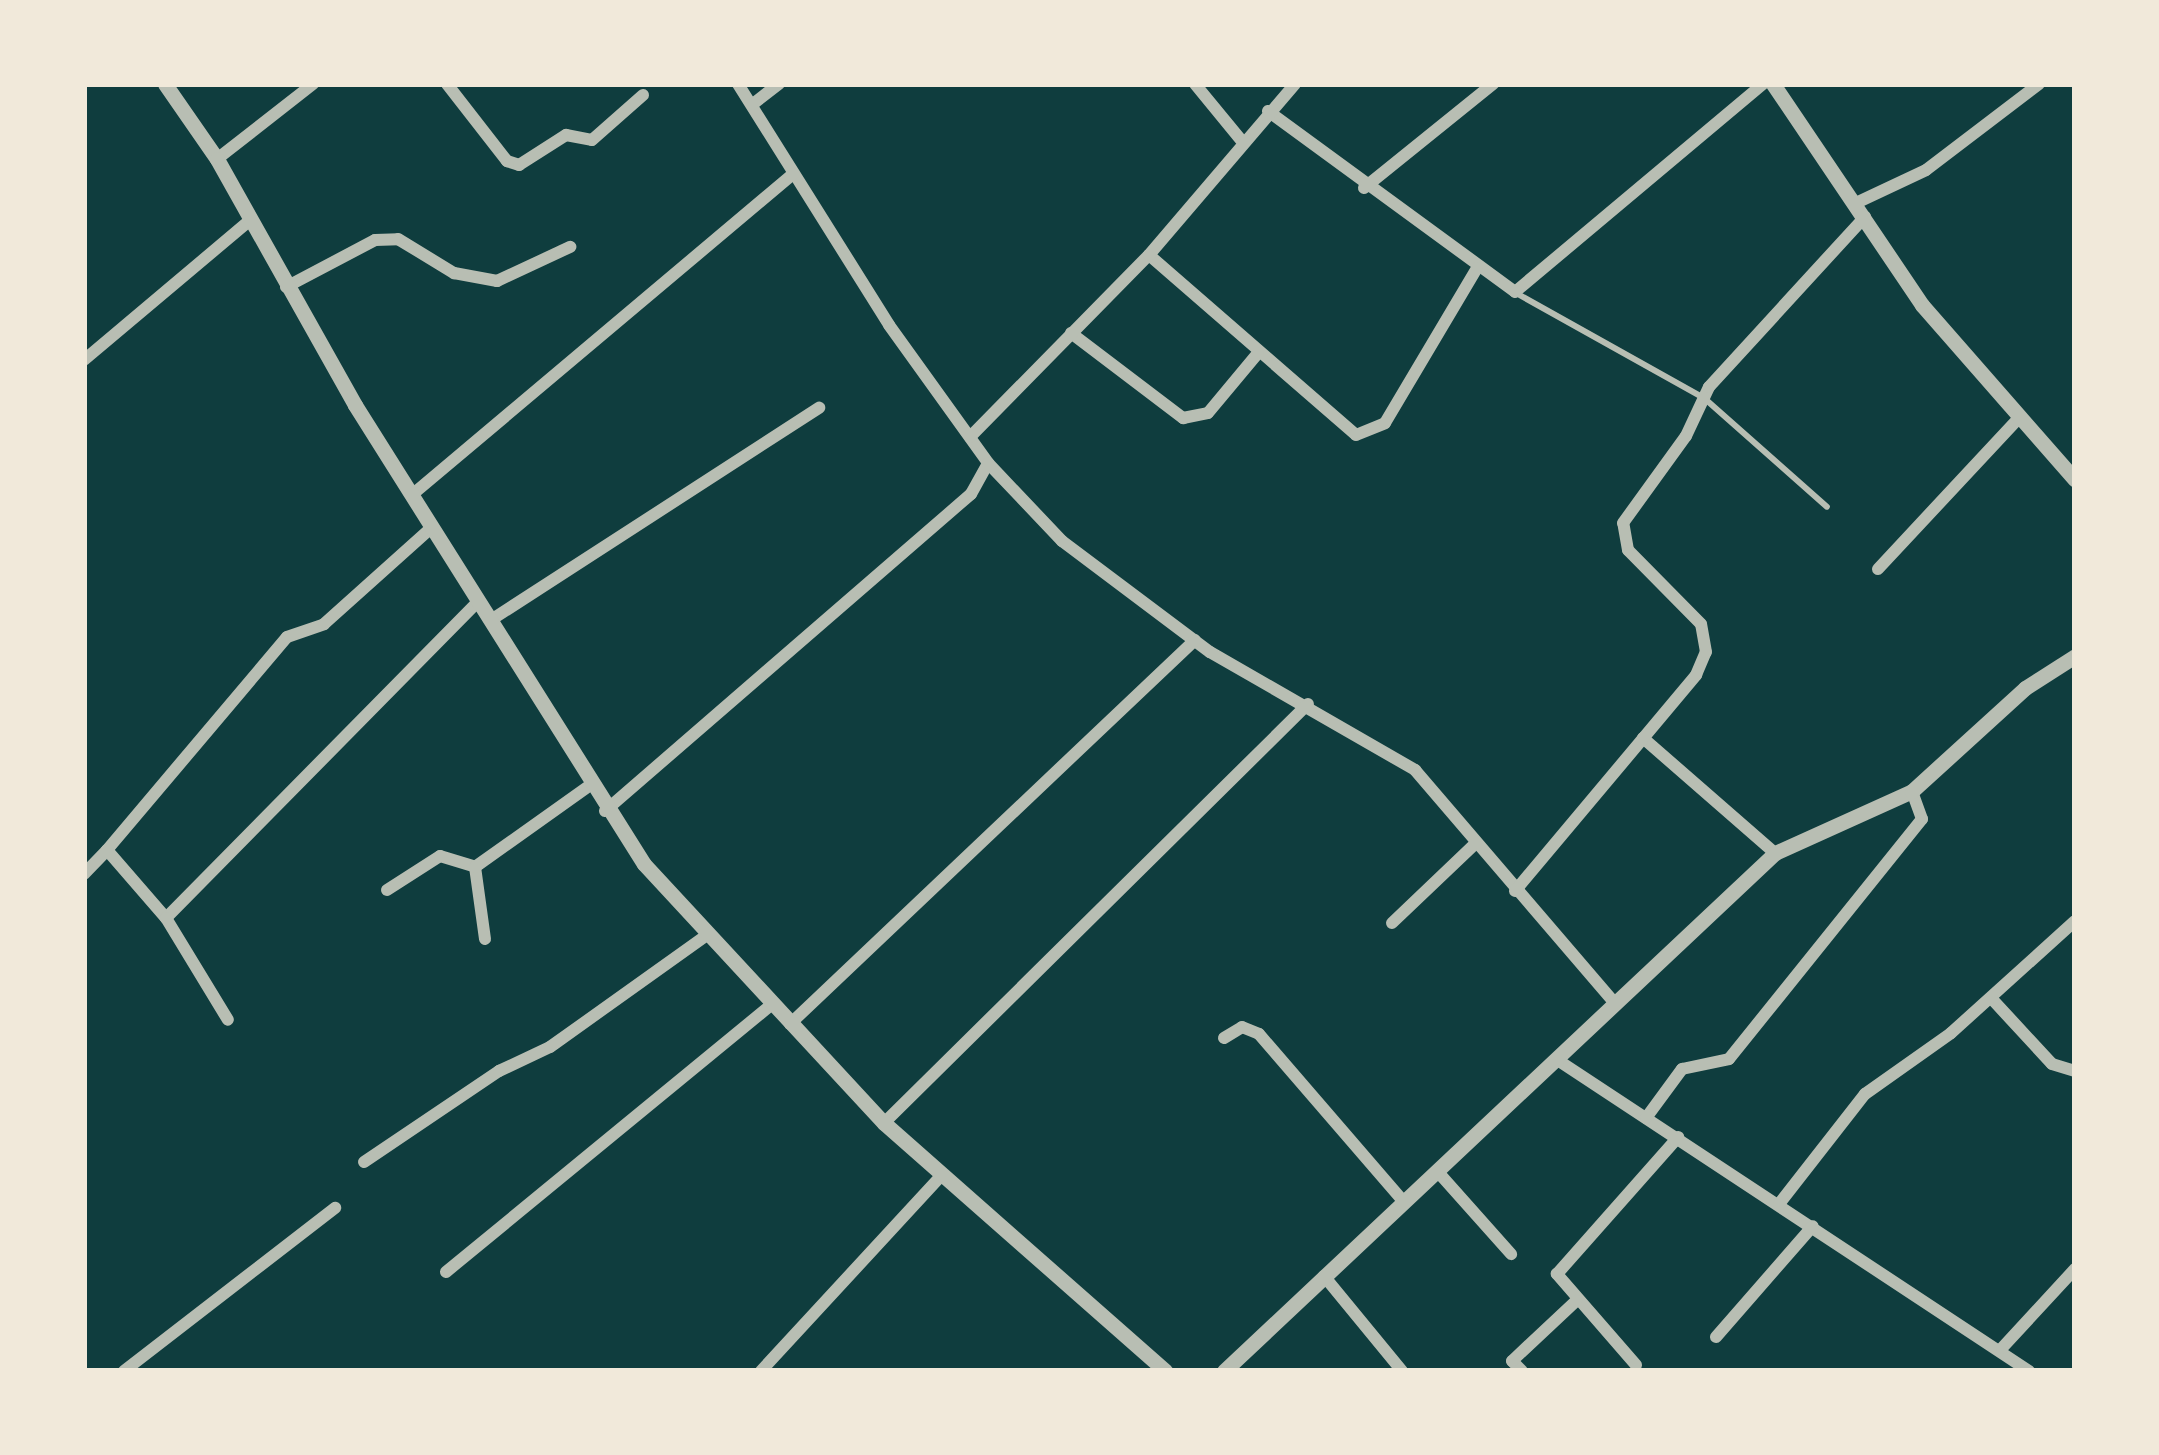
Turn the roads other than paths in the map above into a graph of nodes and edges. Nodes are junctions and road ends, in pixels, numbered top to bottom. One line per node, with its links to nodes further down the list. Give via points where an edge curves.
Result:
1 (166, 84): 16 (street)
2 (313, 84): 16 (street)
3 (447, 84): 12 (street, via 507,161 519,165 566,135 592,140)
4 (738, 84): 13 (street)
5 (779, 84): 13 (street)
6 (1196, 84): 15 (street)
7 (1295, 84): 14 (street)
8 (1493, 84): 18 (street)
9 (1762, 84): 25 (street)
10 (1773, 84): 19 (street)
11 (2039, 84): 19 (street)
12 (643, 95)
13 (753, 104): 17 (street)
14 (1268, 111): 15 (street); 18 (street)
15 (1241, 140): 22 (street)
16 (217, 159): 20 (street)
17 (793, 174): 32 (street); 35 (street)
18 (1364, 188): 23 (street)
19 (1861, 210): 29 (street); 31 (street, via 1922,304)
20 (248, 221): 24 (street); 28 (street)
21 (570, 247): 24 (street, via 497,281 454,273 398,239 375,240)
22 (1149, 255): 26 (street); 27 (street)
23 (1478, 268): 25 (street); 27 (street, via 1384,423 1368,436 1356,435)
24 (286, 287): 35 (street)
25 (1515, 292): 29 (lane)
26 (1071, 333): 27 (street, via 1183,418 1208,413); 32 (street)
27 (1258, 353)
28 (84, 360)
29 (1704, 398): 36 (lane); 44 (street, via 1623,523 1628,550 1706,634 1696,675)
30 (819, 408): 40 (street)
31 (2017, 420): 34 (street); 38 (street)
32 (970, 437): 33 (street)
33 (988, 463): 41 (street, via 1062,541); 47 (street, via 953,510)
34 (2075, 479)
35 (413, 494): 37 (street)
36 (1827, 507)
37 (432, 527): 39 (street); 49 (street, via 324,623 287,637)
38 (1878, 569)
39 (479, 601): 40 (street); 55 (street)
40 (491, 620): 45 (street)
41 (1195, 640): 43 (street); 64 (street)
42 (2075, 656): 46 (street, via 2025,688)
43 (1308, 704): 48 (street, via 1415,770); 69 (street)
44 (1642, 738): 50 (street); 54 (street)
45 (590, 785): 47 (street); 51 (street)
46 (1912, 791): 50 (street); 68 (street, via 1922,819 1729,1059 1682,1069)
47 (604, 812): 58 (street)
48 (1474, 844): 54 (street); 57 (street)
49 (107, 850): 52 (street); 55 (street)
50 (1775, 853): 61 (street)
51 (475, 867): 53 (street, via 440,856); 59 (street)
52 (84, 874)
53 (387, 890)
54 (1516, 891): 61 (street)
55 (166, 918): 63 (street)
56 (2075, 921): 60 (street)
57 (1392, 923)
58 (707, 935): 62 (street); 71 (street, via 550,1047)
59 (484, 939)
60 (1992, 999): 67 (street, via 2052,1064); 75 (street, via 1865,1094)
61 (1614, 1002): 66 (street)
62 (772, 1004): 64 (street); 80 (street)
63 (228, 1020)
64 (790, 1024): 69 (street)
65 (1224, 1038): 74 (street, via 1242,1028 1259,1034)
66 (1556, 1059): 68 (street); 72 (street)
67 (2075, 1071)
68 (1646, 1118): 70 (street)
69 (884, 1123): 73 (street)
70 (1678, 1137): 75 (street); 82 (street, via 1563,1260 1556,1274)
71 (364, 1162)
72 (1438, 1172): 74 (street); 78 (street)
73 (941, 1176): 87 (street); 88 (street)
74 (1404, 1202): 81 (street)
75 (1779, 1204): 77 (street)
76 (335, 1208): 86 (street)
77 (1813, 1226): 83 (street); 84 (street)
78 (1511, 1254)
79 (2075, 1269): 84 (street)
80 (446, 1272)
81 (1324, 1276): 89 (street); 90 (street)
82 (1576, 1301): 85 (street); 91 (street, via 1512,1361)
83 (1716, 1337)
84 (2002, 1348): 92 (street)
85 (1636, 1365)
86 (124, 1371)
87 (761, 1371)
88 (1165, 1371)
89 (1224, 1371)
90 (1402, 1371)
91 (1522, 1371)
92 (2030, 1371)

